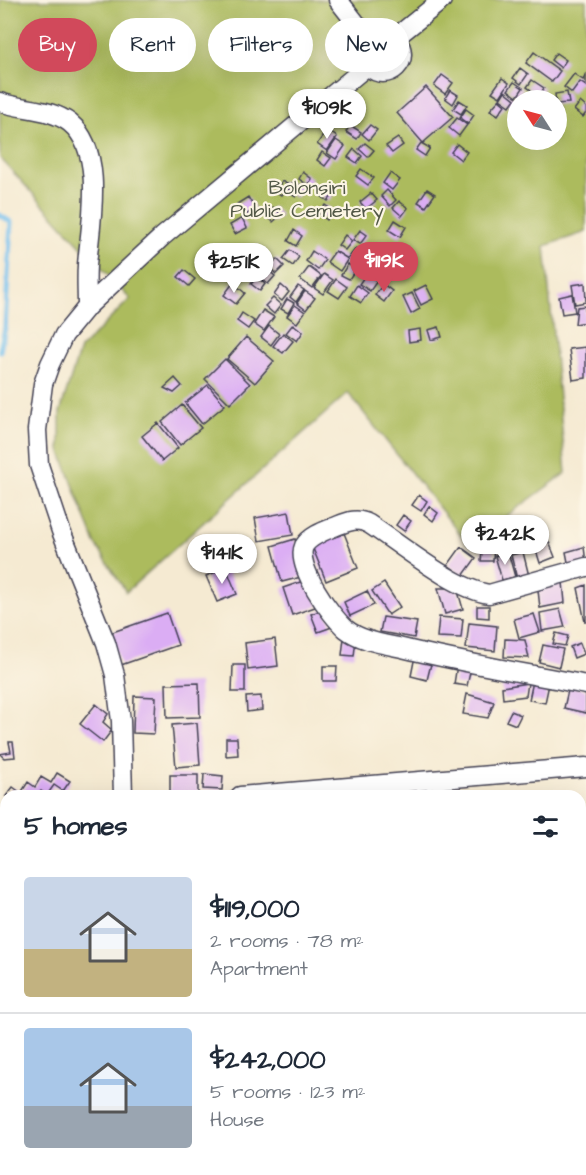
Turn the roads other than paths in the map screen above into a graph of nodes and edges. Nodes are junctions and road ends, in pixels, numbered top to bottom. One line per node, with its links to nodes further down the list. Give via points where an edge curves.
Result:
1 (338, 0): 3 (street)
2 (442, 0): 4 (street)
3 (352, 18)
4 (409, 27)
5 (360, 72): 7 (street, via 162,237)
6 (0, 102): 7 (street, via 50,113 70,123 83,138 91,162 93,200)
7 (87, 307): 11 (street, via 64,335 43,384 37,430 39,465 115,675)
8 (586, 567): 9 (street, via 489,594 477,592 369,524 356,520 319,534 309,540 302,552 306,568 329,611 347,630 361,637 434,656)
9 (586, 685)
10 (586, 767): 12 (street)
11 (123, 790)
12 (302, 790)

